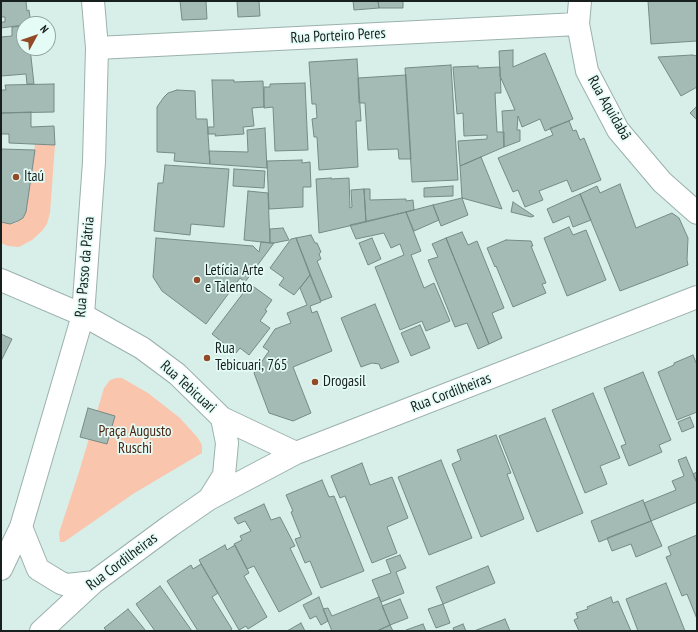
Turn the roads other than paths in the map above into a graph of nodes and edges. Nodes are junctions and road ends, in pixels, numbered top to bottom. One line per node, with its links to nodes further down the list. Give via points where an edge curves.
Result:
1 (93, 1): 4 (street, Rua Passo da Pátria)
2 (580, 1): 3 (street, Rua Aquidabã)
3 (578, 24): 4 (street, Rua Porteiro Peres); 5 (street, Rua Aquidabã, via 587,71 618,130 662,182)
4 (97, 48): 8 (street, Rua Passo da Pátria, via 94,162)
5 (697, 213)
6 (1, 280): 8 (street, Rua Tebicuari)
7 (697, 297): 10 (street, Rua Cordilheiras)
8 (83, 315): 9 (street, Rua Tebicuari, via 160,361); 12 (street, Rua Passo da Pátria)
9 (222, 418): 10 (street, Rua Tebicuari); 11 (street, Rua Cordilheiras, via 227,443 224,475)
10 (296, 454): 11 (street, Rua Cordilheiras)
11 (209, 499): 14 (street, Rua Cordilheiras)
12 (21, 527): 13 (street, Rua Passo da Pátria); 14 (street, via 38,569 67,585)
13 (1, 569)
14 (94, 582): 15 (street, Rua Cordilheiras)
15 (41, 631)

